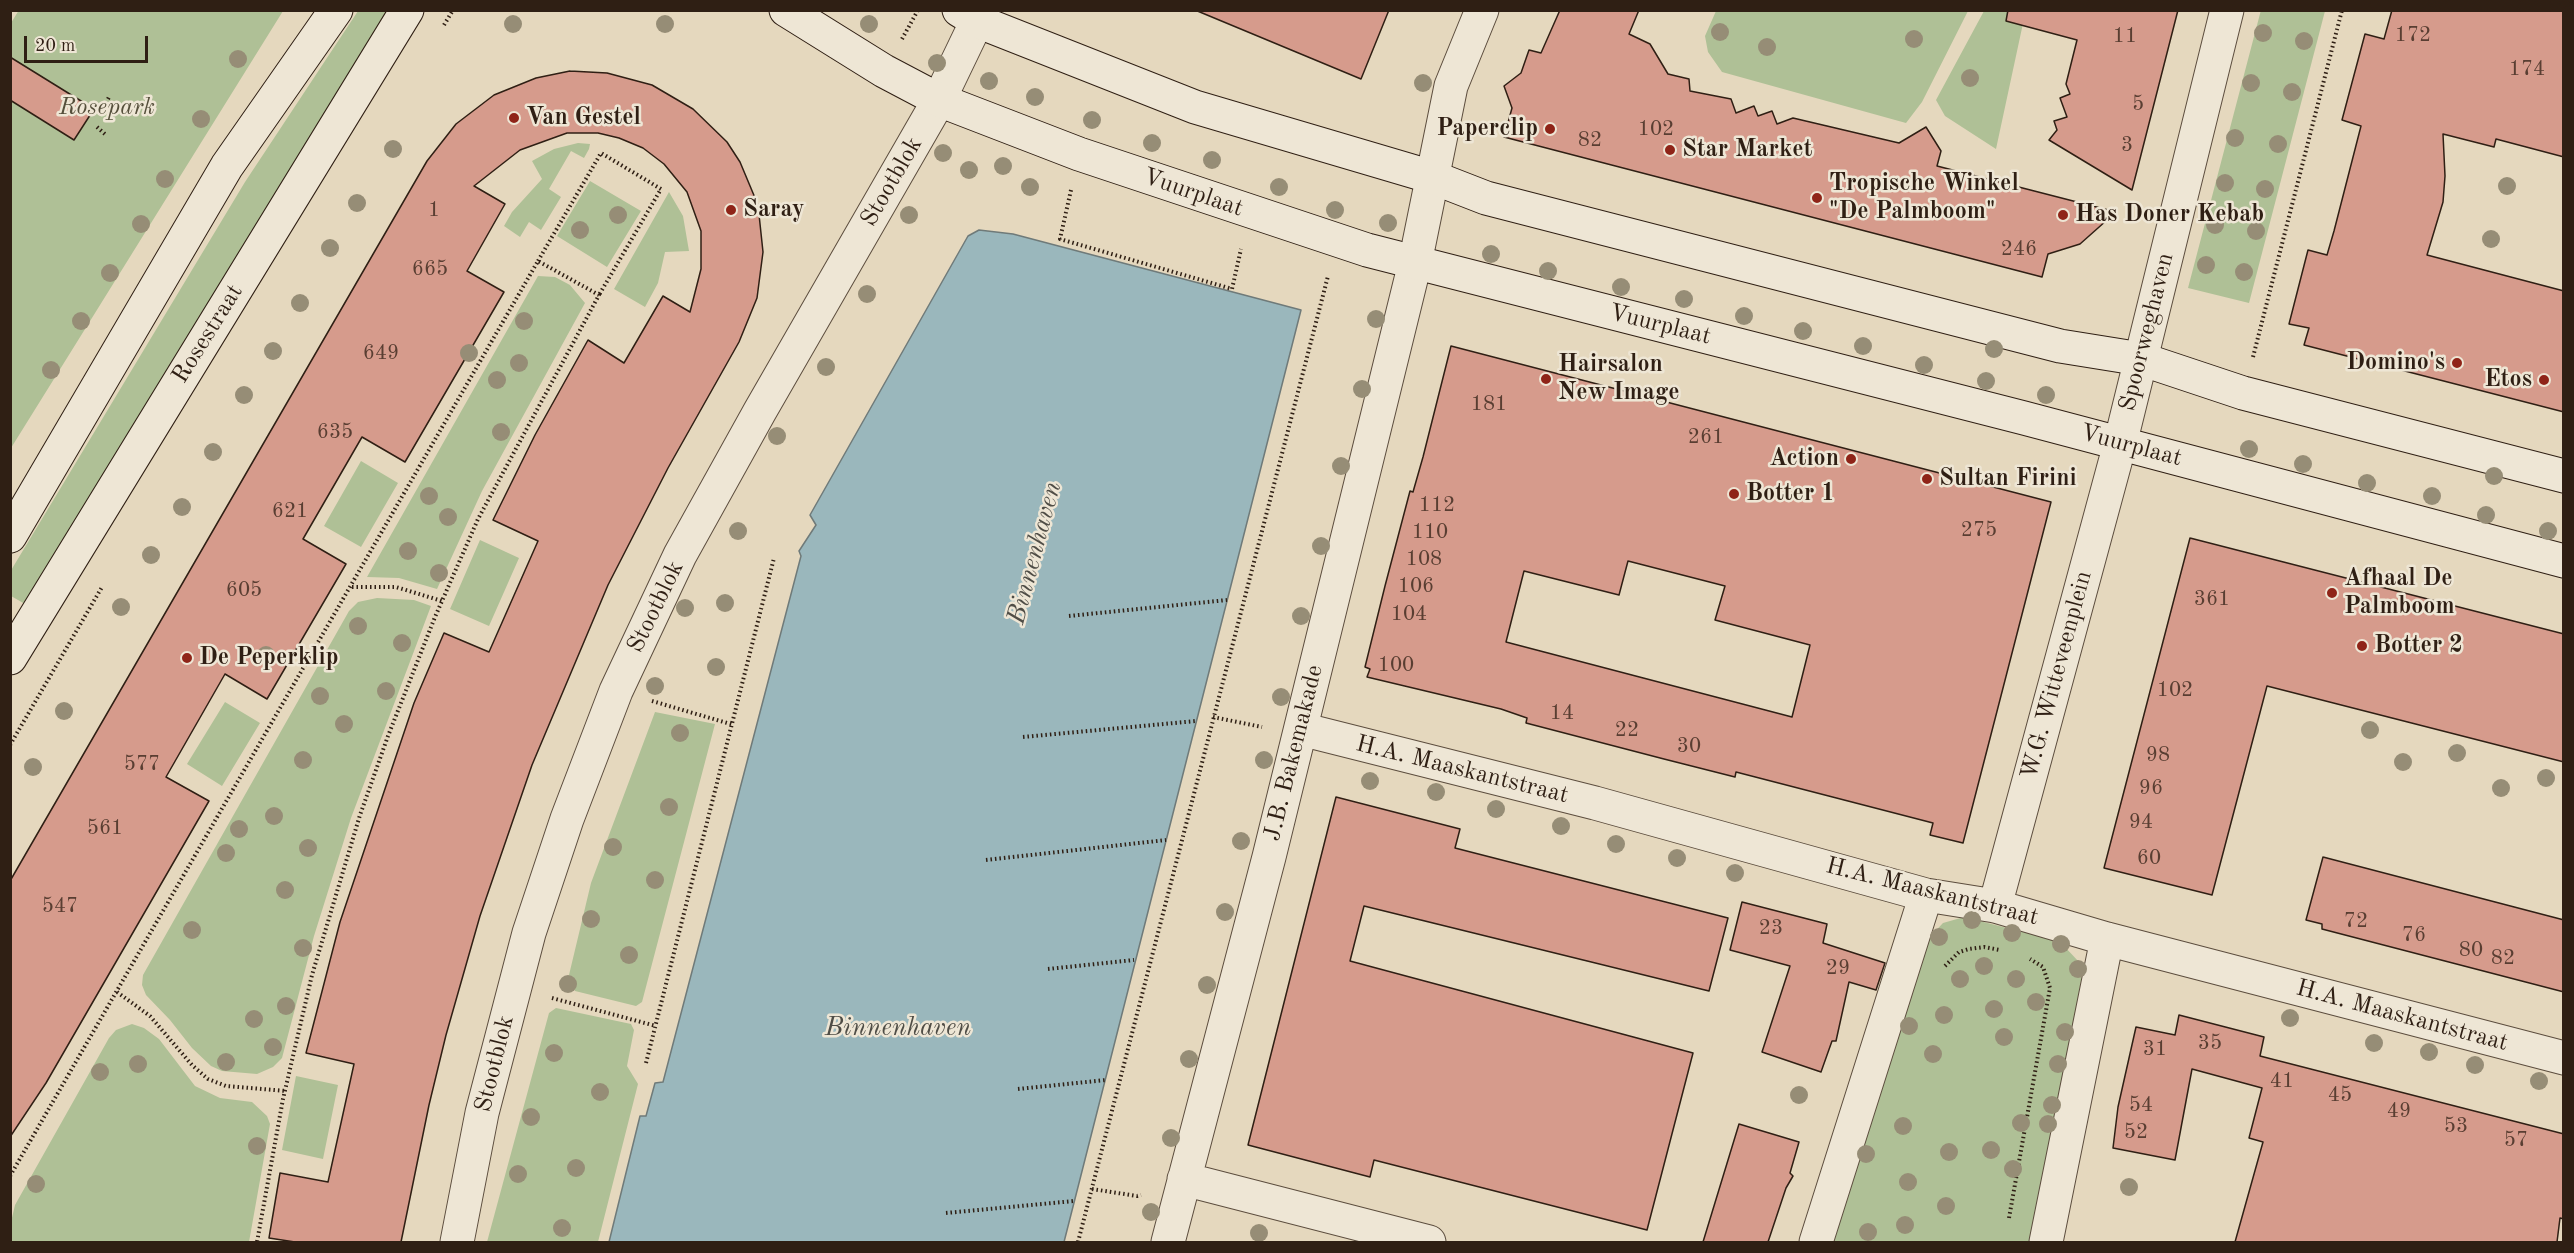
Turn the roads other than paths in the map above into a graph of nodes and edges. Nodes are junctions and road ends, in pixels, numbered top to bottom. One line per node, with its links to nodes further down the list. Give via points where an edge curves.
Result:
1 (336, 10): 13 (street, via 227,166)
2 (407, 10): 15 (street, Rosestraat)
3 (786, 10): 7 (street, Vuurplaat)
4 (1482, 10): 8 (street, J.B. Bakemakade, via 1451,86)
5 (2227, 10): 10 (street, Spoorweghaven)
6 (968, 16): 7 (street, Stootblok); 8 (street, via 1195,107)
7 (939, 100): 9 (street, Vuurplaat, via 1079,154); 22 (street, Stootblok, via 680,555 616,691 567,819 514,988 482,1113)
8 (1432, 177): 9 (street, J.B. Bakemakade); 10 (street, via 1486,198 2060,346)
9 (1415, 263): 11 (street, Vuurplaat); 16 (street, J.B. Bakemakade)
10 (2141, 359): 11 (street, Spoorweghaven); 12 (street, via 2243,393)
11 (2120, 444): 14 (street, Vuurplaat); 18 (street, W.G. Witteveenplein)
12 (2564, 476)
13 (10, 536)
14 (2564, 561)
15 (10, 658)
16 (1301, 729): 17 (street, H.A. Maaskantstraat, via 1595,803); 21 (street, J.B. Bakemakade)
17 (1926, 895): 18 (street, H.A. Maaskantstraat); 25 (street)
18 (1995, 906): 19 (street, H.A. Maaskantstraat)
19 (2107, 939): 20 (street, H.A. Maaskantstraat); 26 (street)
20 (2564, 1058)
21 (1185, 1179): 23 (street, J.B. Bakemakade); 24 (street)
22 (457, 1242)
23 (1168, 1242)
24 (1429, 1242)
25 (1815, 1242)
26 (2046, 1242)

